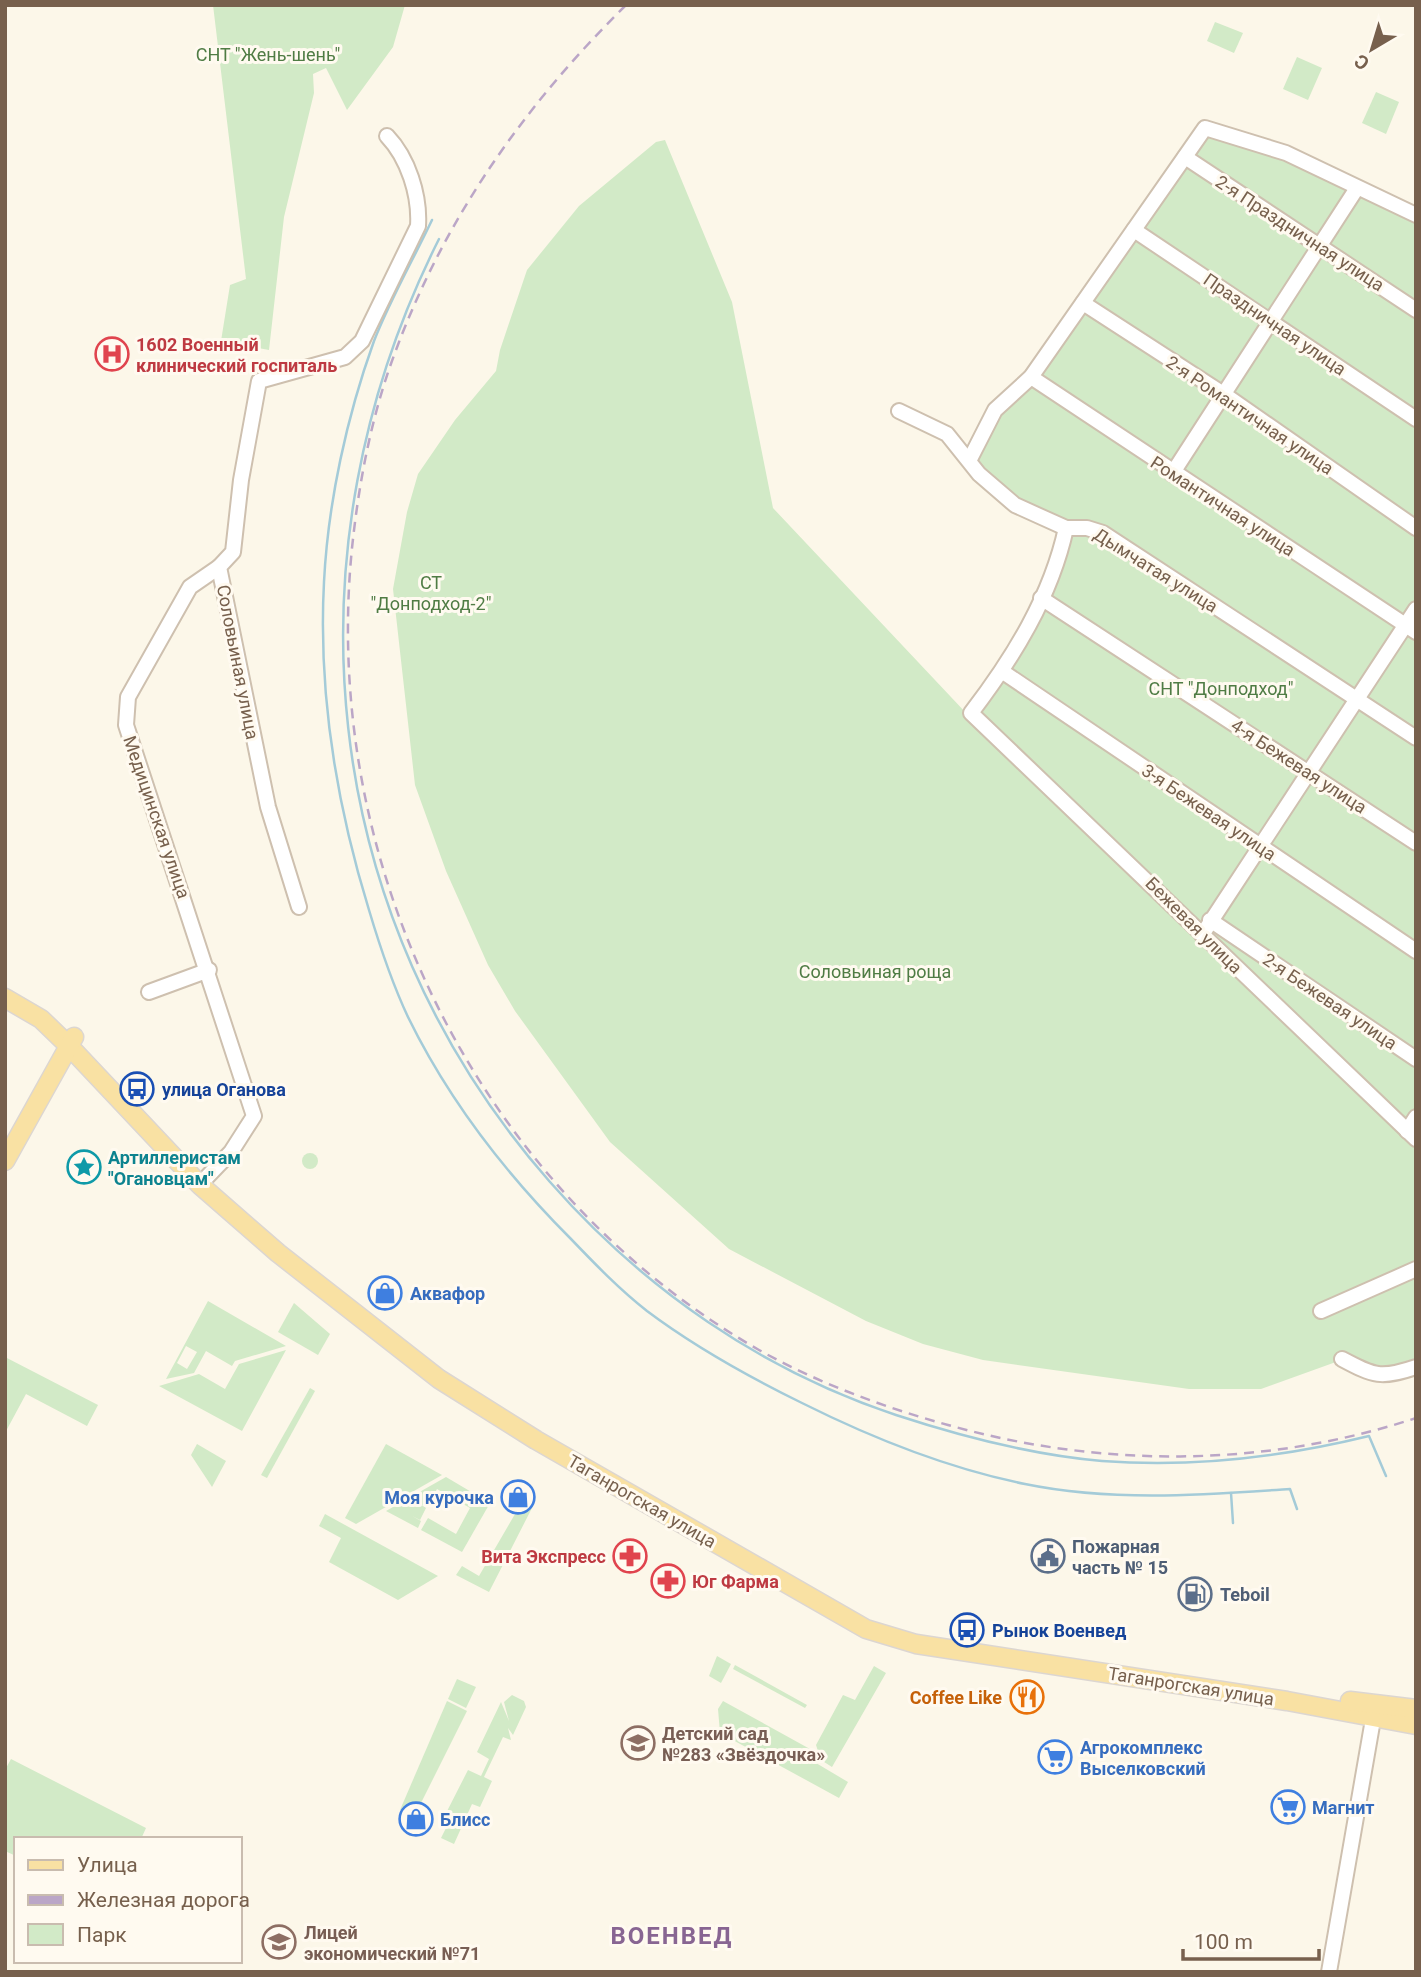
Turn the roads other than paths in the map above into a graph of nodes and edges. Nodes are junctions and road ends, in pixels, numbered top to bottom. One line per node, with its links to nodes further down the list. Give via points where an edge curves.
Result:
1 (387, 135): 18 (street, Соловьиная улица, via 403,158 419,208 418,226 353,352 258,381 233,552)
2 (1185, 157): 3 (street, via 1205,128 1286,153); 5 (street); 6 (street, 2-я Праздничная улица)
3 (1357, 188): 4 (street); 6 (street)
4 (1416, 215)
5 (1134, 230): 7 (street); 9 (street, Праздничная улица)
6 (1320, 247): 8 (street, 2-я Праздничная улица); 9 (street)
7 (1083, 303): 10 (street); 11 (street, 2-я Романтичная улица)
8 (1416, 310)
9 (1272, 321): 11 (street); 13 (street, Праздничная улица)
10 (1031, 377): 14 (street, via 995,410); 15 (street, Романтичная улица)
11 (1225, 396): 15 (street); 17 (street, 2-я Романтичная улица)
12 (899, 411): 14 (street, Дымчатая улица, via 947,434)
13 (1416, 419)
14 (970, 459): 16 (street, Дымчатая улица, via 979,474 1015,505)
15 (1172, 474): 21 (street, Романтичная улица)
16 (1066, 528): 19 (street); 23 (street, Дымчатая улица, via 1103,533)
17 (1416, 528)
18 (219, 567): 28 (street, Соловьиная улица, via 268,807); 32 (street, Медицинская улица, via 190,587 125,710 126,725)
19 (1041, 598): 22 (street); 25 (street, 4-я Бежевая улица)
20 (1416, 609): 21 (street)
21 (1410, 628): 23 (street)
22 (1003, 671): 27 (street, 3-я Бежевая улица); 30 (street, Бежевая улица, via 971,713)
23 (1358, 699): 24 (street, Дымчатая улица); 25 (street)
24 (1416, 738)
25 (1308, 773): 26 (street, 4-я Бежевая улица); 27 (street)
26 (1416, 843)
27 (1258, 846): 29 (street); 31 (street, 3-я Бежевая улица)
28 (299, 907)
29 (1210, 920): 30 (street); 37 (street, 2-я Бежевая улица)
30 (1202, 935): 39 (street, Бежевая улица)
31 (1416, 951)
32 (209, 970): 34 (street); 41 (street, Медицинская улица, via 254,1116 232,1152)
33 (5, 987): 36 (main road, Таганрогская улица, via 47,1012)
34 (149, 992)
35 (5, 998): 36 (main road, Таганрогская улица)
36 (71, 1041): 40 (main road); 41 (main road, Таганрогская улица)
37 (1416, 1059)
38 (1416, 1117): 39 (street)
39 (1411, 1135)
40 (6, 1158)
41 (203, 1181): 47 (main road, Таганрогская улица, via 444,1371 565,1450 887,1627)
42 (1416, 1269): 43 (street)
43 (1321, 1311)
44 (1342, 1359): 45 (street, via 1370,1374 1387,1376)
45 (1416, 1367)
46 (1416, 1709): 47 (main road, Таганрогская улица)
47 (1374, 1711): 48 (main road, Таганрогская улица); 49 (street)
48 (1416, 1725)
49 (1329, 1972)

